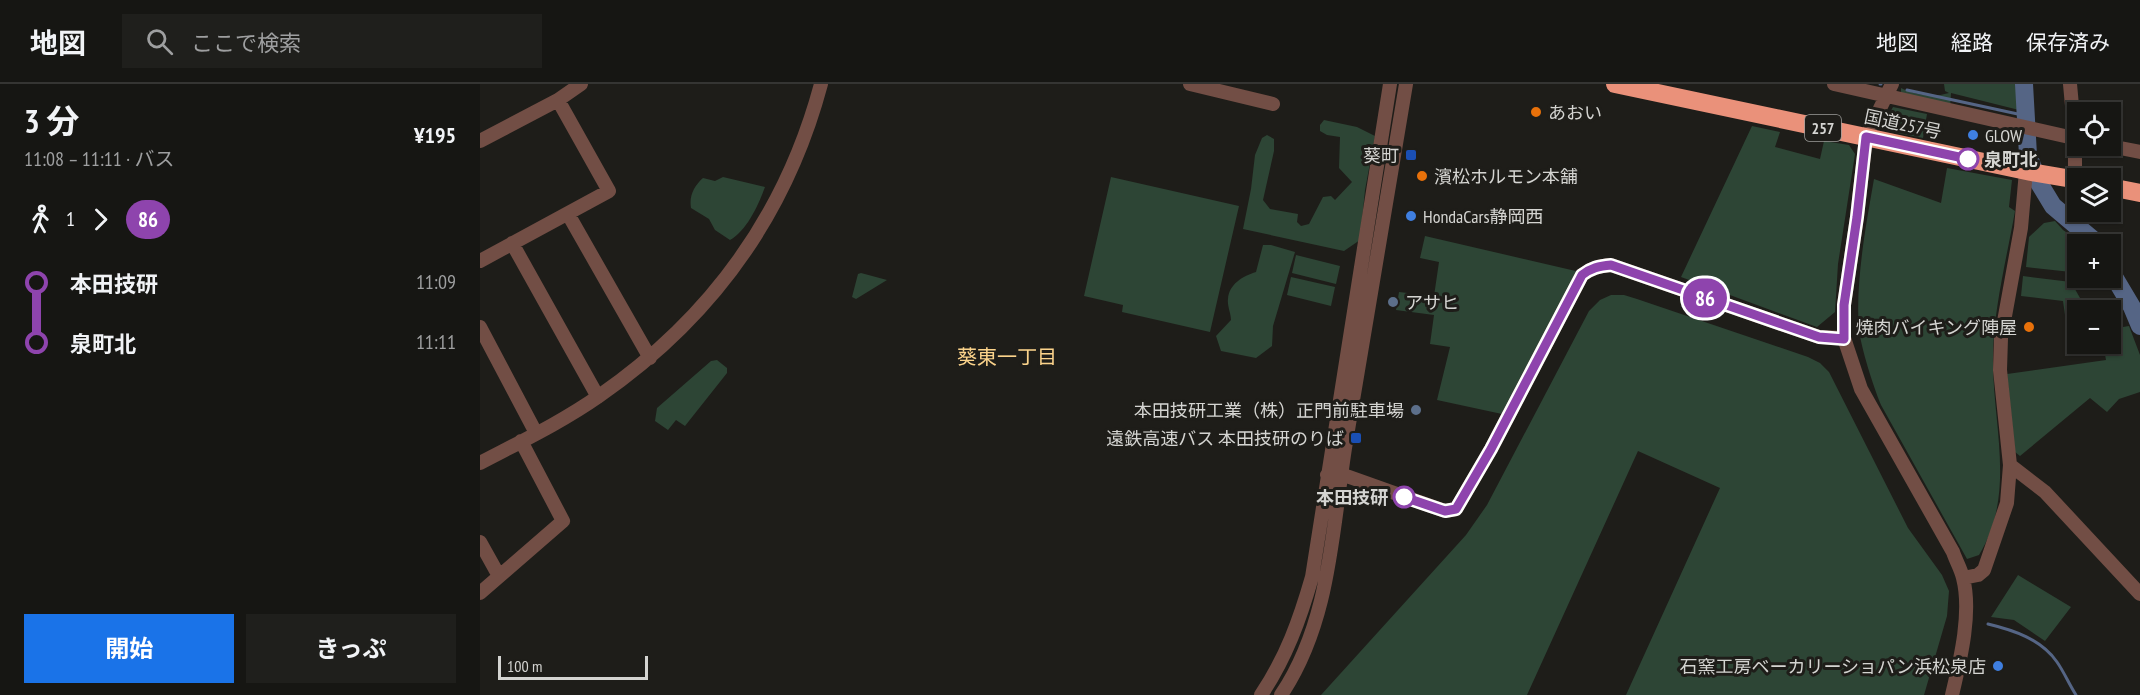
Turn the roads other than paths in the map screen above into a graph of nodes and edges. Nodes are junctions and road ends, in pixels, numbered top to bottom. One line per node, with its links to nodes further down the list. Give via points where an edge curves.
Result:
1 (581, 84): 11 (street)
2 (821, 84): 28 (street, via 798,156 751,244 700,308)
3 (1190, 84): 13 (street)
4 (1390, 84): 34 (street)
5 (1406, 84): 34 (street)
6 (1615, 84): 10 (highway, 国道257号 / 257)
7 (1834, 84): 9 (street)
8 (2070, 84): 12 (street)
9 (1889, 89): 14 (street); 15 (street)
10 (1674, 90): 15 (highway, 国道257号 / 257)
11 (558, 100): 16 (street); 23 (street, via 609,191)
12 (2072, 102)
13 (1273, 104)
14 (2067, 136)
15 (1866, 137): 19 (highway, 国道257号 / 257); 27 (street, via 1844,305)
16 (480, 141)
17 (2121, 148): 18 (street)
18 (2140, 152)
19 (2034, 173): 20 (highway, 国道257号 / 257); 33 (street, via 2001,338 2000,370)
20 (2067, 178)
21 (2121, 189): 22 (highway)
22 (2140, 193)
23 (568, 213): 24 (street); 28 (street)
24 (513, 243): 25 (street); 29 (street)
25 (480, 261)
26 (480, 327): 30 (street)
27 (1844, 339): 34 (street, via 1819,337 1611,265 1600,266 1582,275 1456,509 1445,511); 37 (street, via 1860,389 1953,552)
28 (650, 358): 29 (street)
29 (598, 397): 30 (street)
30 (536, 433): 31 (street)
31 (521, 441): 32 (street); 36 (street, via 563,521)
32 (480, 463)
33 (2010, 465): 37 (street, via 2006,512 1991,553 1983,570); 39 (street, via 2045,492)
34 (1334, 475): 40 (street, via 1299,621 1277,672); 41 (street, via 1328,573 1316,621 1294,676)
35 (480, 542): 36 (street)
36 (499, 576): 38 (street)
37 (1963, 579): 42 (street, via 1964,634)
38 (480, 592)
39 (2140, 594)
40 (1261, 695)
41 (1281, 695)
42 (1952, 695)

